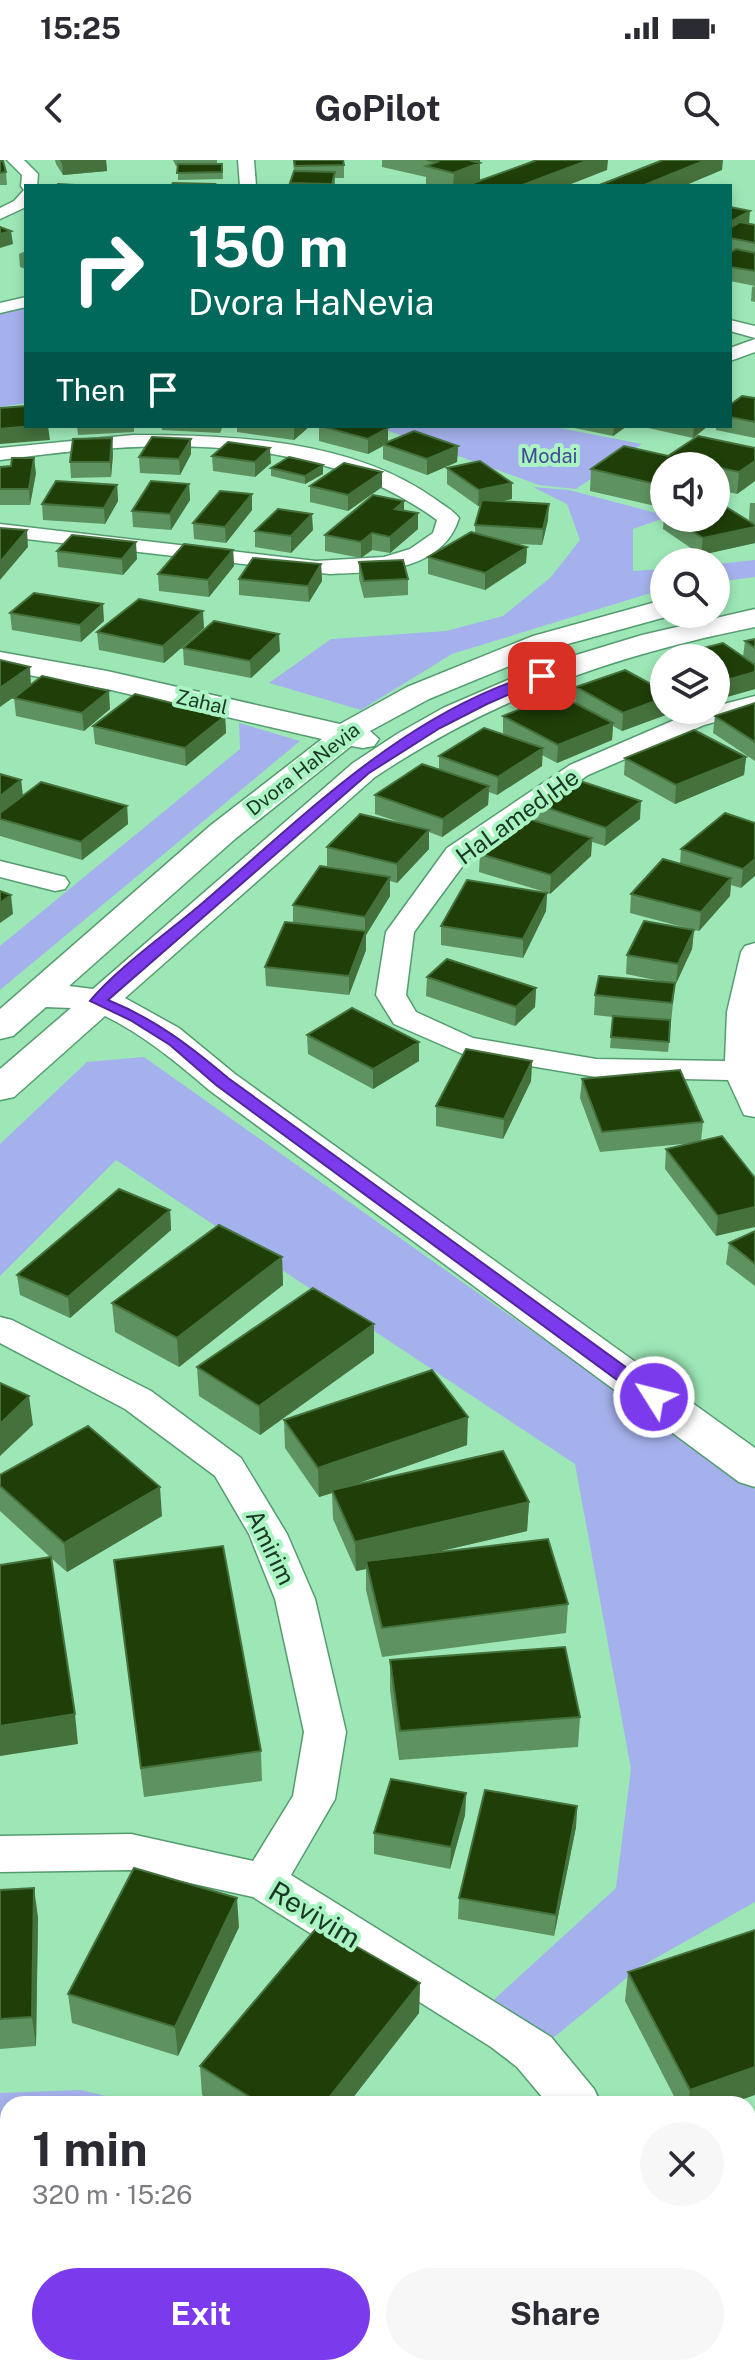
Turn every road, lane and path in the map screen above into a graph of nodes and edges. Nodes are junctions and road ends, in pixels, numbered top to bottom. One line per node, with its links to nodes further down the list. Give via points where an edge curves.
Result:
1 (15, 160): 3 (street, via 30,174)
2 (246, 160): 4 (street)
3 (29, 184)
4 (248, 184)
5 (24, 197): 6 (street)
6 (0, 214)
7 (24, 302): 8 (street)
8 (0, 308)
9 (732, 326): 10 (street)
10 (755, 332)
11 (755, 345): 12 (street)
12 (732, 354)
13 (0, 454): 14 (street, via 134,441 285,451 379,476 430,501 448,518 441,537 391,564 316,568)
14 (0, 530)
15 (755, 593): 16 (street)
16 (730, 597)
17 (650, 612): 21 (street, Dvora HaNevia, via 543,642 418,693)
18 (755, 618): 22 (street, Dvora HaNevia, via 641,643 542,676)
19 (0, 661): 21 (street, Zahal)
20 (755, 703): 29 (street, HaLamed He, via 695,720 579,770 457,854 400,932 391,995 405,1018 465,1046 596,1068)
21 (345, 735): 22 (street, Zahal); 26 (street, Dvora HaNevia, via 223,832)
22 (404, 743): 27 (street, Dvora HaNevia, via 364,770)
23 (0, 869): 24 (street)
24 (55, 883)
25 (755, 952): 29 (street, via 742,1012)
26 (38, 995): 27 (street); 28 (street, Dvora HaNevia)
27 (85, 1012): 30 (street, Dvora HaNevia); 33 (street, via 222,1082)
28 (0, 1028)
29 (740, 1071): 31 (street)
30 (0, 1089)
31 (755, 1108)
32 (0, 1328): 35 (street, Amirim, via 138,1400 228,1467 268,1534 295,1599 325,1732 314,1799)
33 (755, 1471)
34 (0, 1854): 35 (street, Revivim, via 131,1852)
35 (264, 1881): 36 (street, Revivim, via 508,2033 534,2052)
36 (570, 2096)

